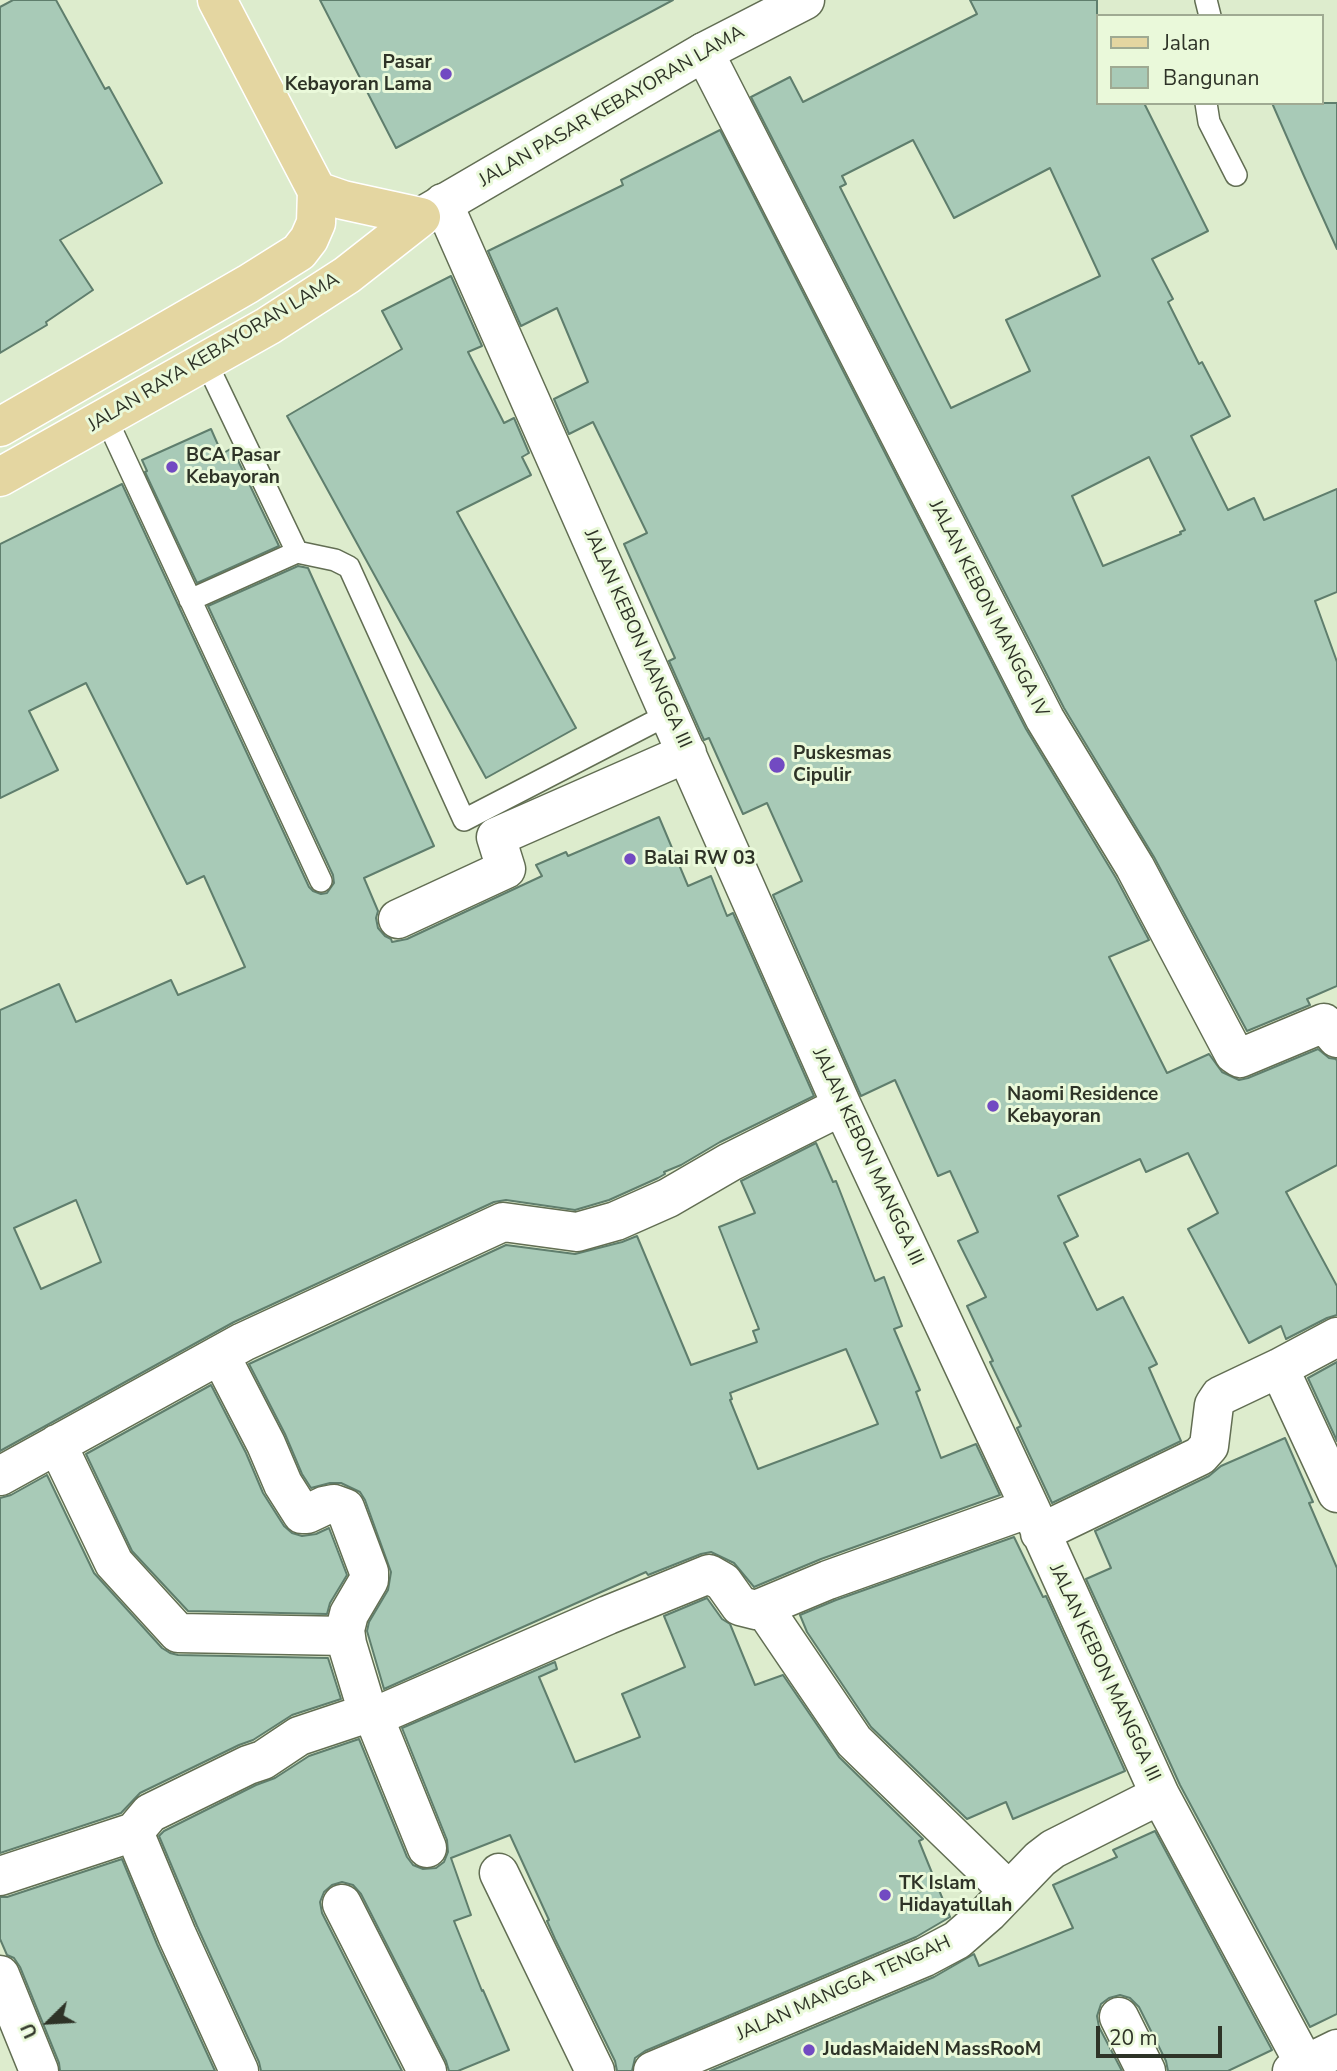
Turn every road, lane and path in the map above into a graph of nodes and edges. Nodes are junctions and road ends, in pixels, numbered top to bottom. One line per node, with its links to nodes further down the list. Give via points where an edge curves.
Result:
1 (217, 0): 6 (main road)
2 (805, 0): 3 (street, JALAN PASAR KEBAYORAN LAMA)
3 (704, 52): 7 (street, JALAN PASAR KEBAYORAN LAMA); 18 (street, JALAN KEBON MANGGA IV, via 1045,719 1135,867 1234,1054 1240,1058 1324,1023)
4 (1206, 105): 5 (lane, via 1209,122)
5 (1236, 175)
6 (317, 191): 7 (main road, via 363,205); 10 (main road, via 316,223 299,252)
7 (432, 210): 8 (main road, JALAN RAYA KEBAYORAN LAMA, via 347,275); 14 (street, JALAN KEBON MANGGA III)
8 (206, 362): 9 (main road, JALAN RAYA KEBAYORAN LAMA); 12 (lane)
9 (106, 418): 11 (main road, JALAN RAYA KEBAYORAN LAMA); 13 (lane)
10 (0, 427)
11 (0, 477)
12 (297, 552): 13 (lane); 14 (lane, via 349,567 464,820)
13 (190, 600): 16 (lane)
14 (669, 714): 15 (street, JALAN KEBON MANGGA III)
15 (687, 753): 17 (street, via 496,838 506,869); 19 (street, JALAN KEBON MANGGA III)
16 (321, 881)
17 (398, 919)
18 (1337, 1038)
19 (842, 1106): 21 (street, via 616,1221 576,1232 503,1222); 26 (street, JALAN KEBON MANGGA III)
20 (1337, 1337): 22 (street)
21 (220, 1355): 23 (street); 28 (street, via 302,1514 334,1504 345,1508 369,1572 349,1614)
22 (1279, 1368): 25 (street); 26 (street, via 1216,1400 1209,1446 1200,1456)
23 (57, 1444): 24 (street); 28 (street, via 114,1563 178,1633)
24 (0, 1476)
25 (1337, 1493)
26 (1035, 1521): 27 (street, via 828,1580); 30 (street, JALAN KEBON MANGGA III)
27 (763, 1607): 29 (street, via 740,1606 723,1582 709,1574); 35 (street, via 853,1741)
28 (346, 1636): 29 (street)
29 (372, 1714): 31 (street, via 299,1736 263,1760 150,1813); 32 (street)
30 (1160, 1795): 35 (street, JALAN MANGGA TENGAH, via 1054,1849); 39 (street, JALAN KEBON MANGGA III)
31 (134, 1832): 34 (street); 41 (street)
32 (427, 1848)
33 (499, 1873): 43 (street)
34 (0, 1876)
35 (1009, 1891): 44 (street, JALAN MANGGA TENGAH, via 957,1940 925,1957)
36 (342, 1904): 42 (street)
37 (0, 1975): 40 (street)
38 (1119, 2017): 45 (street)
39 (1311, 2062)
40 (39, 2071)
41 (239, 2071)
42 (427, 2071)
43 (595, 2071)
44 (653, 2071)
45 (1146, 2071)

